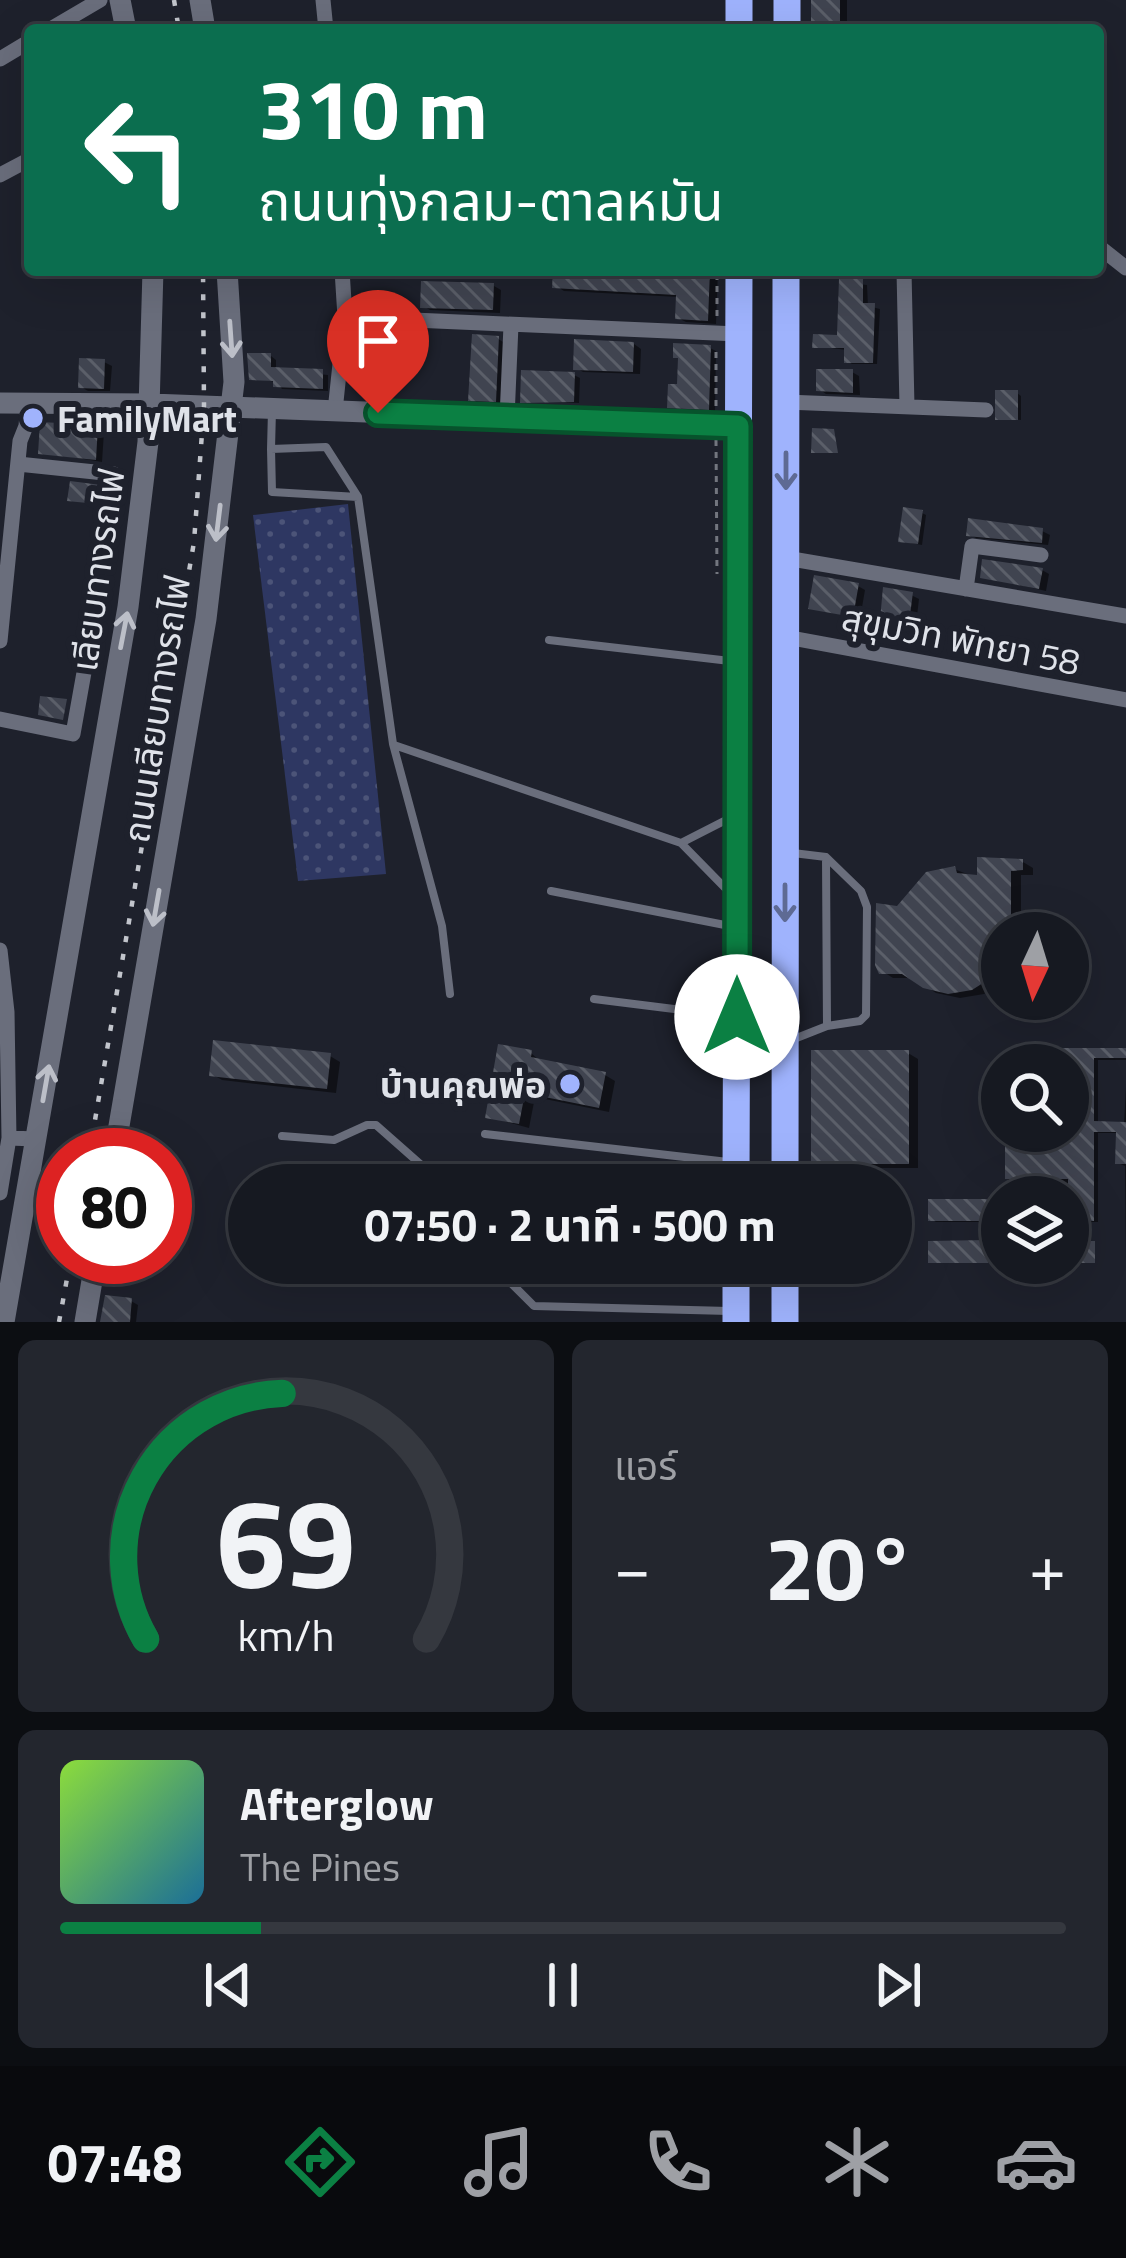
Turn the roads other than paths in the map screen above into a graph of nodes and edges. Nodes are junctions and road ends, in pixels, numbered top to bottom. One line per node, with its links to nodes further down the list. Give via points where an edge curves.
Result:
1 (100, 0): 2 (street)
2 (59, 24)
3 (153, 276): 14 (street)
4 (227, 276): 15 (street, ถนนเลียบทางรถไฟ, one-way to 15)
5 (342, 276): 9 (street)
6 (739, 276): 11 (highway)
7 (786, 276): 12 (highway)
8 (905, 276): 16 (street)
9 (345, 317): 10 (street); 19 (street)
10 (511, 325): 11 (street); 20 (street)
11 (739, 334): 21 (highway)
12 (786, 402): 16 (street); 27 (highway, one-way to 27)
13 (14, 403): 14 (street); 23 (street)
14 (151, 404): 15 (street); 38 (street, เลียบทางรถไฟ, one-way to 14)
15 (232, 407): 17 (street); 54 (street, ถนนเลียบทางรถไฟ, one-way to 54, via 206,619)
16 (907, 407): 18 (street)
17 (272, 408): 19 (street); 22 (lane)
18 (986, 410)
19 (335, 411): 20 (street)
20 (507, 418): 21 (street)
21 (738, 426): 34 (highway)
22 (271, 448): 25 (lane, via 326,447); 25 (lane, via 272,492)
23 (18, 464): 24 (street); 36 (street, via 114,474 73,734)
24 (8, 492): 28 (street)
25 (358, 497): 37 (lane)
26 (1041, 555): 29 (street, via 972,546)
27 (786, 558): 29 (street); 31 (highway)
28 (4, 576): 33 (street)
29 (966, 589): 30 (street)
30 (1126, 616)
31 (786, 637): 35 (street, สุขุมวิท พัทยา 58); 41 (highway)
32 (549, 640): 34 (lane)
33 (0, 641)
34 (738, 662): 39 (highway)
35 (1126, 700)
36 (0, 719)
37 (392, 744): 40 (lane); 46 (lane, via 442,926)
38 (103, 745): 53 (street, ถนนเลียบทางรถไฟ, one-way to 38)
39 (737, 813): 40 (lane); 44 (highway)
40 (681, 843): 44 (lane)
41 (785, 853): 42 (lane); 50 (highway, one-way to 50)
42 (826, 857): 49 (lane); 49 (lane, via 867,907 866,1015)
43 (551, 891): 44 (lane)
44 (737, 915): 48 (highway)
45 (0, 950): 57 (street)
46 (450, 994)
47 (594, 999): 48 (lane)
48 (737, 1017): 50 (highway, via 758,1041); 52 (highway)
49 (827, 1026): 50 (lane)
50 (785, 1029): 51 (highway)
51 (785, 1097): 52 (highway, via 760,1083); 62 (highway)
52 (736, 1101): 61 (highway)
53 (38, 1128)
54 (119, 1128)
55 (485, 1133): 60 (lane)
56 (282, 1136): 59 (lane, via 334,1140 376,1125)
57 (9, 1138): 58 (street); 63 (street)
58 (36, 1139): 69 (street, ถนนเลียบทางรถไฟ)
59 (420, 1164)
60 (675, 1164)
61 (736, 1164)
62 (785, 1164)
63 (0, 1193)
64 (91, 1284): 70 (street)
65 (512, 1284): 68 (lane, via 534,1306)
66 (736, 1284): 68 (highway)
67 (785, 1284): 71 (highway)
68 (736, 1317)
69 (4, 1322)
70 (85, 1322)
71 (784, 1322)

